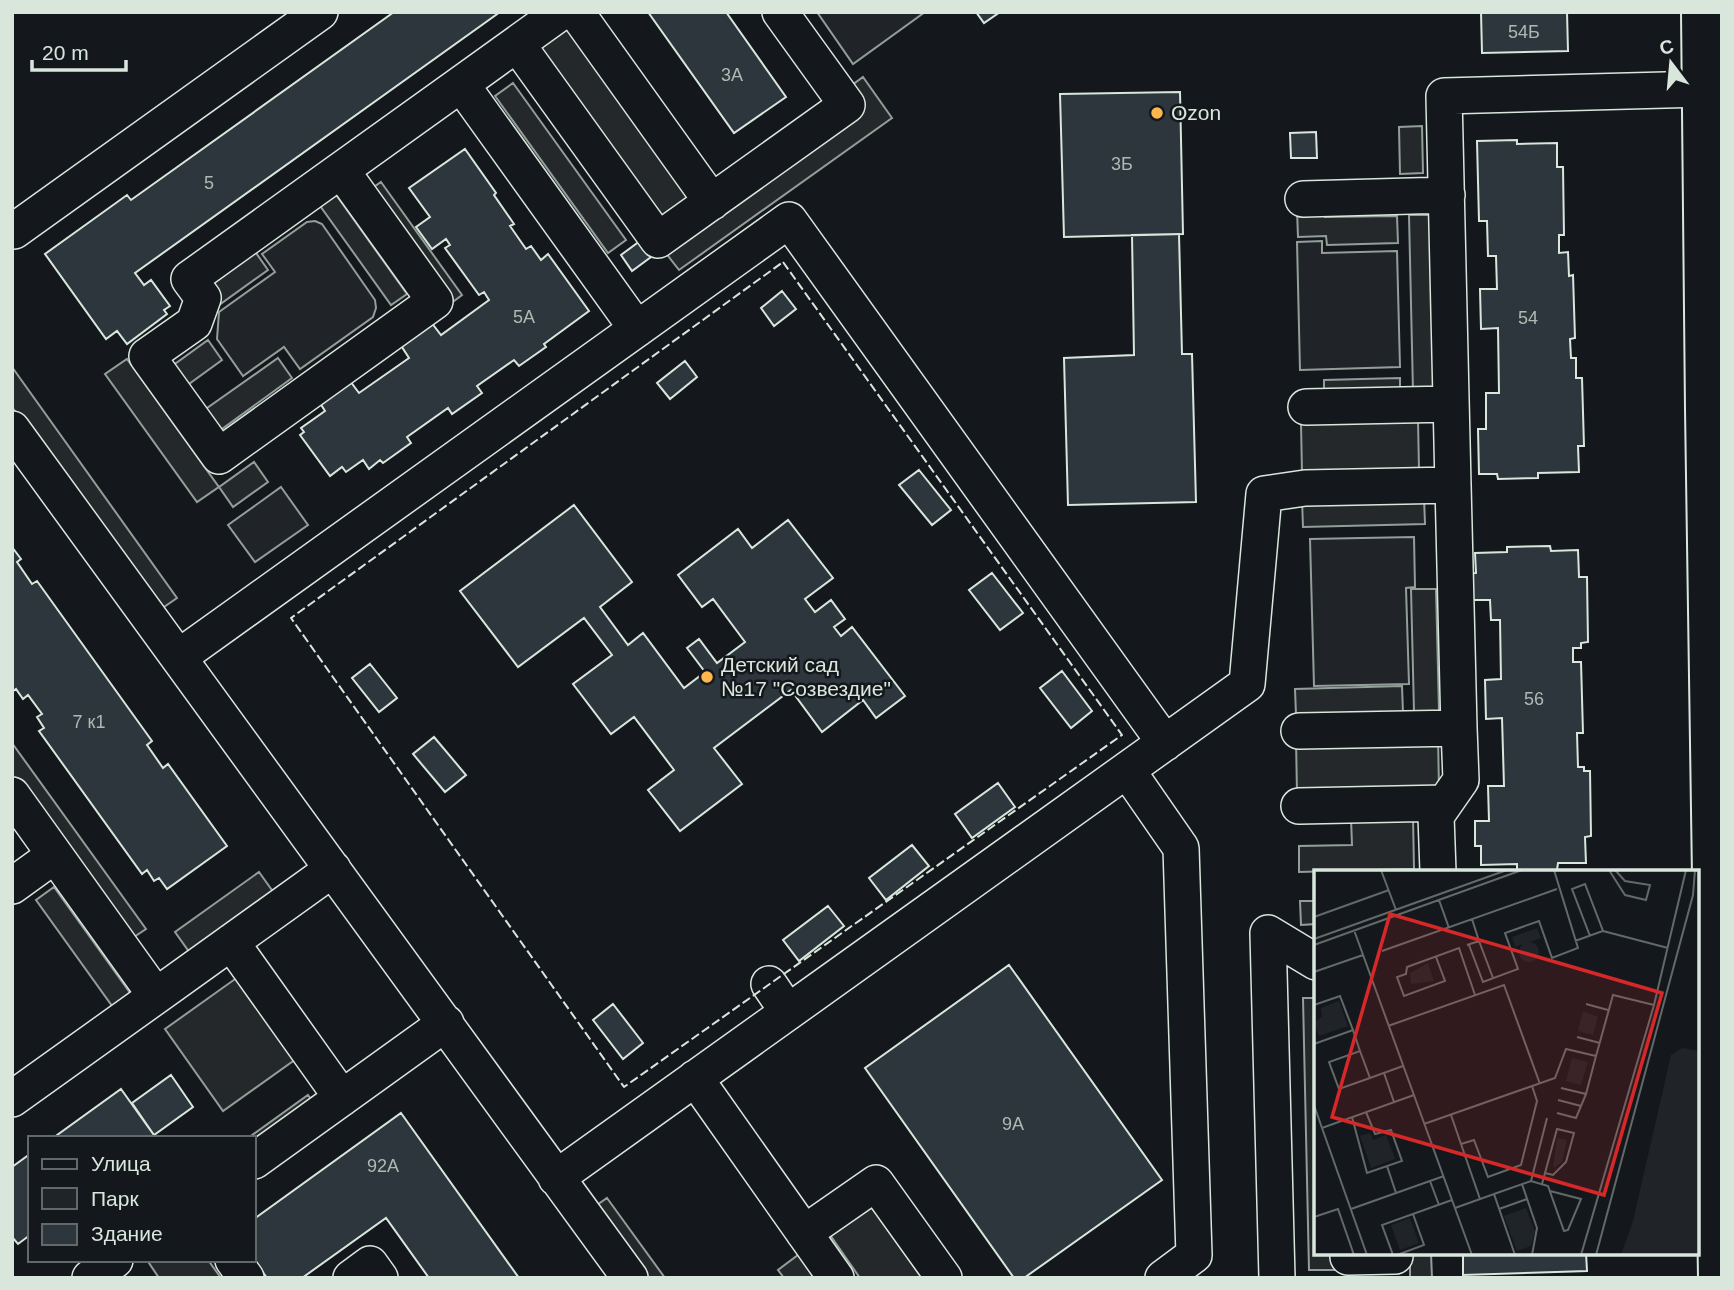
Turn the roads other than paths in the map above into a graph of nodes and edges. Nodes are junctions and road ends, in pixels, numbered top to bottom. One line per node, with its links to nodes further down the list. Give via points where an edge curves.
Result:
1 (320, 12): 13 (street)
2 (561, 12): 6 (street)
3 (576, 12): 12 (street)
4 (780, 12): 12 (street, via 847,105)
5 (1701, 12): 8 (main road)
6 (517, 44): 7 (street); 12 (street, via 658,240)
7 (461, 84): 9 (street); 14 (street)
8 (1703, 89): 10 (street, via 1444,96); 56 (main road)
9 (341, 170): 9 (street, via 189,279 203,298 194,323 148,356 219,456 435,301)
10 (1447, 195): 11 (street); 15 (street)
11 (1303, 199)
12 (712, 202)
13 (14, 231)
14 (637, 329): 19 (street); 22 (street, via 789,220)
15 (1451, 404): 16 (street); 18 (street)
16 (1306, 407)
17 (12, 429): 19 (street)
18 (1453, 485): 20 (street); 22 (street, via 1305,488 1264,494 1247,684)
19 (178, 657): 28 (street)
20 (1459, 728): 21 (street); 25 (street, via 1461,780)
21 (1299, 732)
22 (1165, 743): 23 (street)
23 (1127, 770): 35 (street, via 778,998); 54 (street, via 1181,848 1194,1255)
24 (12, 795): 27 (street)
25 (1445, 803): 26 (street); 29 (street, via 1436,816)
26 (1299, 806)
27 (55, 855): 30 (street); 33 (street)
28 (333, 869): 31 (street); 34 (street)
29 (1438, 870)
30 (12, 886)
31 (231, 942): 33 (street); 37 (street)
32 (1314, 961): 55 (street, via 1268,933)
33 (156, 996): 36 (street)
34 (446, 1023): 37 (street); 39 (street)
35 (695, 1078): 39 (street); 40 (street)
36 (12, 1098)
37 (342, 1098): 38 (street)
38 (256, 1160)
39 (556, 1178): 51 (street)
40 (804, 1233): 52 (street); 53 (street, via 876,1183)
41 (1395, 1255): 45 (street)
42 (113, 1262): 46 (street)
43 (118, 1262): 47 (street)
44 (234, 1262): 48 (street)
45 (1348, 1263)
46 (90, 1278)
47 (130, 1278)
48 (246, 1278)
49 (351, 1278): 50 (street, via 370,1264)
50 (380, 1278)
51 (630, 1278)
52 (836, 1278)
53 (944, 1278)
54 (1163, 1278)
55 (1277, 1278)
56 (1718, 1278)

